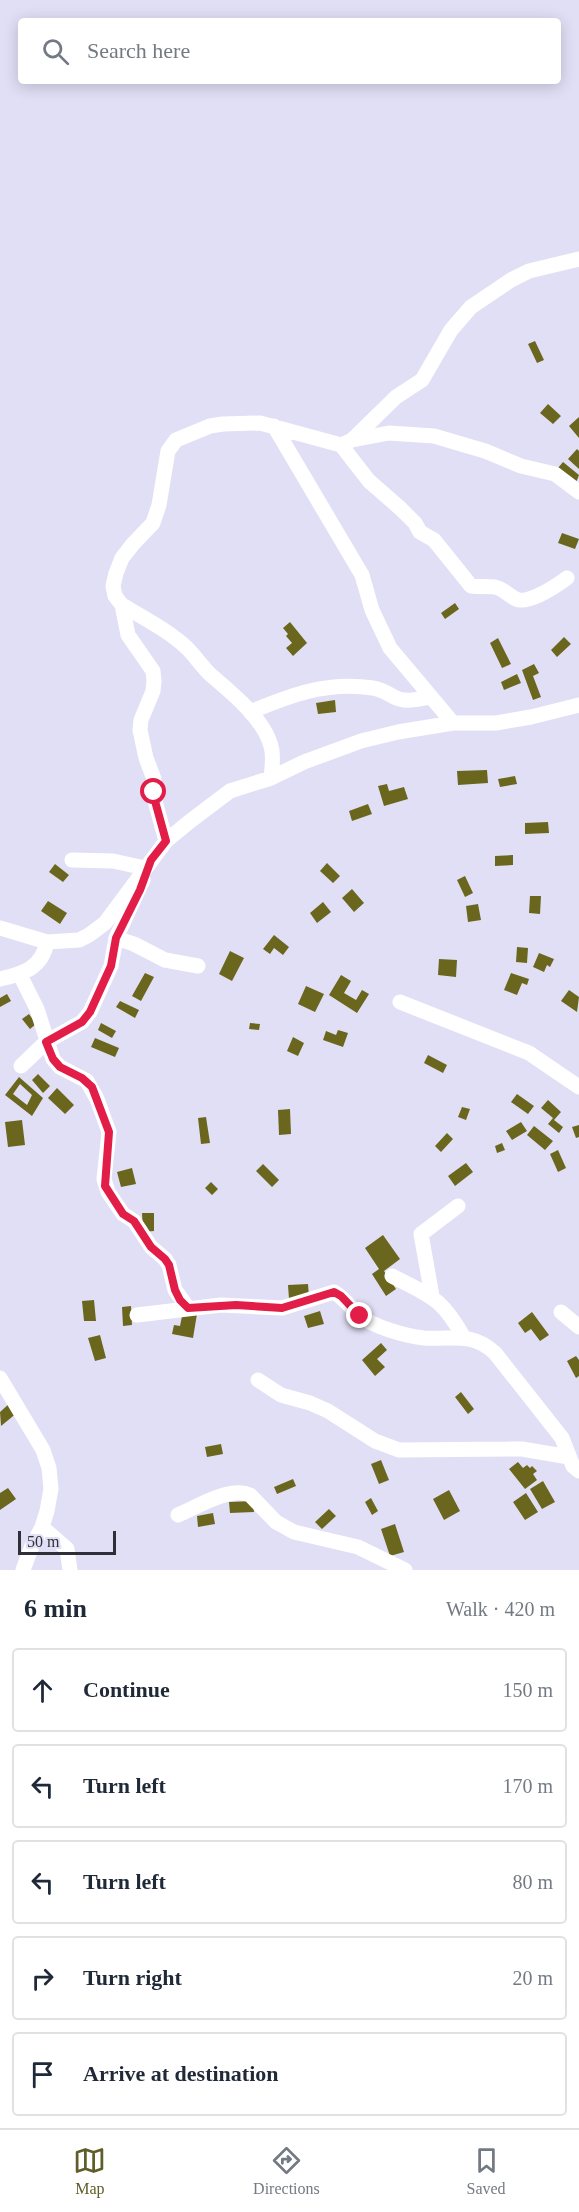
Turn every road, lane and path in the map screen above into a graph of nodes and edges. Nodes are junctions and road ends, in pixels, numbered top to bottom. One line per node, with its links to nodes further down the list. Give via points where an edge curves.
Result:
1 (579, 259): 3 (street, via 529,271 471,307 451,330 422,380 396,397)
2 (274, 426): 3 (street); 6 (street, via 223,424 176,440 168,451 153,523 133,543 116,573 113,586); 7 (street, via 362,575 372,610 390,648)
3 (347, 443): 4 (street, via 389,433 434,436 555,474); 5 (street, via 369,481 420,532 434,540 471,586 496,588 524,601)
4 (579, 492)
5 (567, 578)
6 (122, 605): 9 (street, via 188,648); 12 (street, via 128,635 153,671 153,692 140,730)
7 (431, 697): 9 (street, via 405,700 362,687 313,689); 10 (street)
8 (579, 705): 10 (street, via 496,723)
9 (250, 712): 11 (street, via 271,744)
10 (453, 723): 11 (street, via 361,741)
11 (271, 778): 12 (street, via 230,791)
12 (166, 841): 14 (street)
13 (72, 860): 14 (street)
14 (148, 864): 16 (street); 17 (street, via 105,923 79,940)
15 (0, 928): 17 (street)
16 (116, 938): 18 (street, via 165,960); 22 (street, via 111,966 90,1012 82,1022)
17 (46, 942): 19 (street, via 39,963)
18 (198, 966)
19 (20, 975): 20 (street); 22 (street, via 37,1009)
20 (0, 979)
21 (400, 1002): 24 (street, via 529,1053)
22 (46, 1042): 23 (street); 28 (street, via 60,1067 92,1087 109,1132 105,1186 123,1214 134,1221 151,1247 165,1259 175,1290)
23 (21, 1066)
24 (579, 1087)
25 (458, 1206): 27 (street, via 421,1234)
26 (392, 1276): 27 (street)
27 (432, 1296): 32 (street, via 452,1316)
28 (188, 1308): 30 (street); 32 (street, via 282,1308 334,1292 360,1316 401,1334)
29 (561, 1312): 31 (street)
30 (137, 1315)
31 (579, 1327)
32 (464, 1338): 35 (street, via 485,1344 495,1353 562,1438)
33 (0, 1378): 38 (street, via 46,1457 51,1489)
34 (258, 1380): 35 (street, via 281,1395 328,1411 375,1441 399,1450 522,1449)
35 (568, 1457): 36 (street)
36 (579, 1471)
37 (178, 1515): 41 (street, via 228,1494 245,1492 276,1522 294,1532 358,1546)
38 (42, 1527): 39 (street); 40 (street, via 67,1549)
39 (23, 1570)
40 (70, 1570)
41 (405, 1570)

